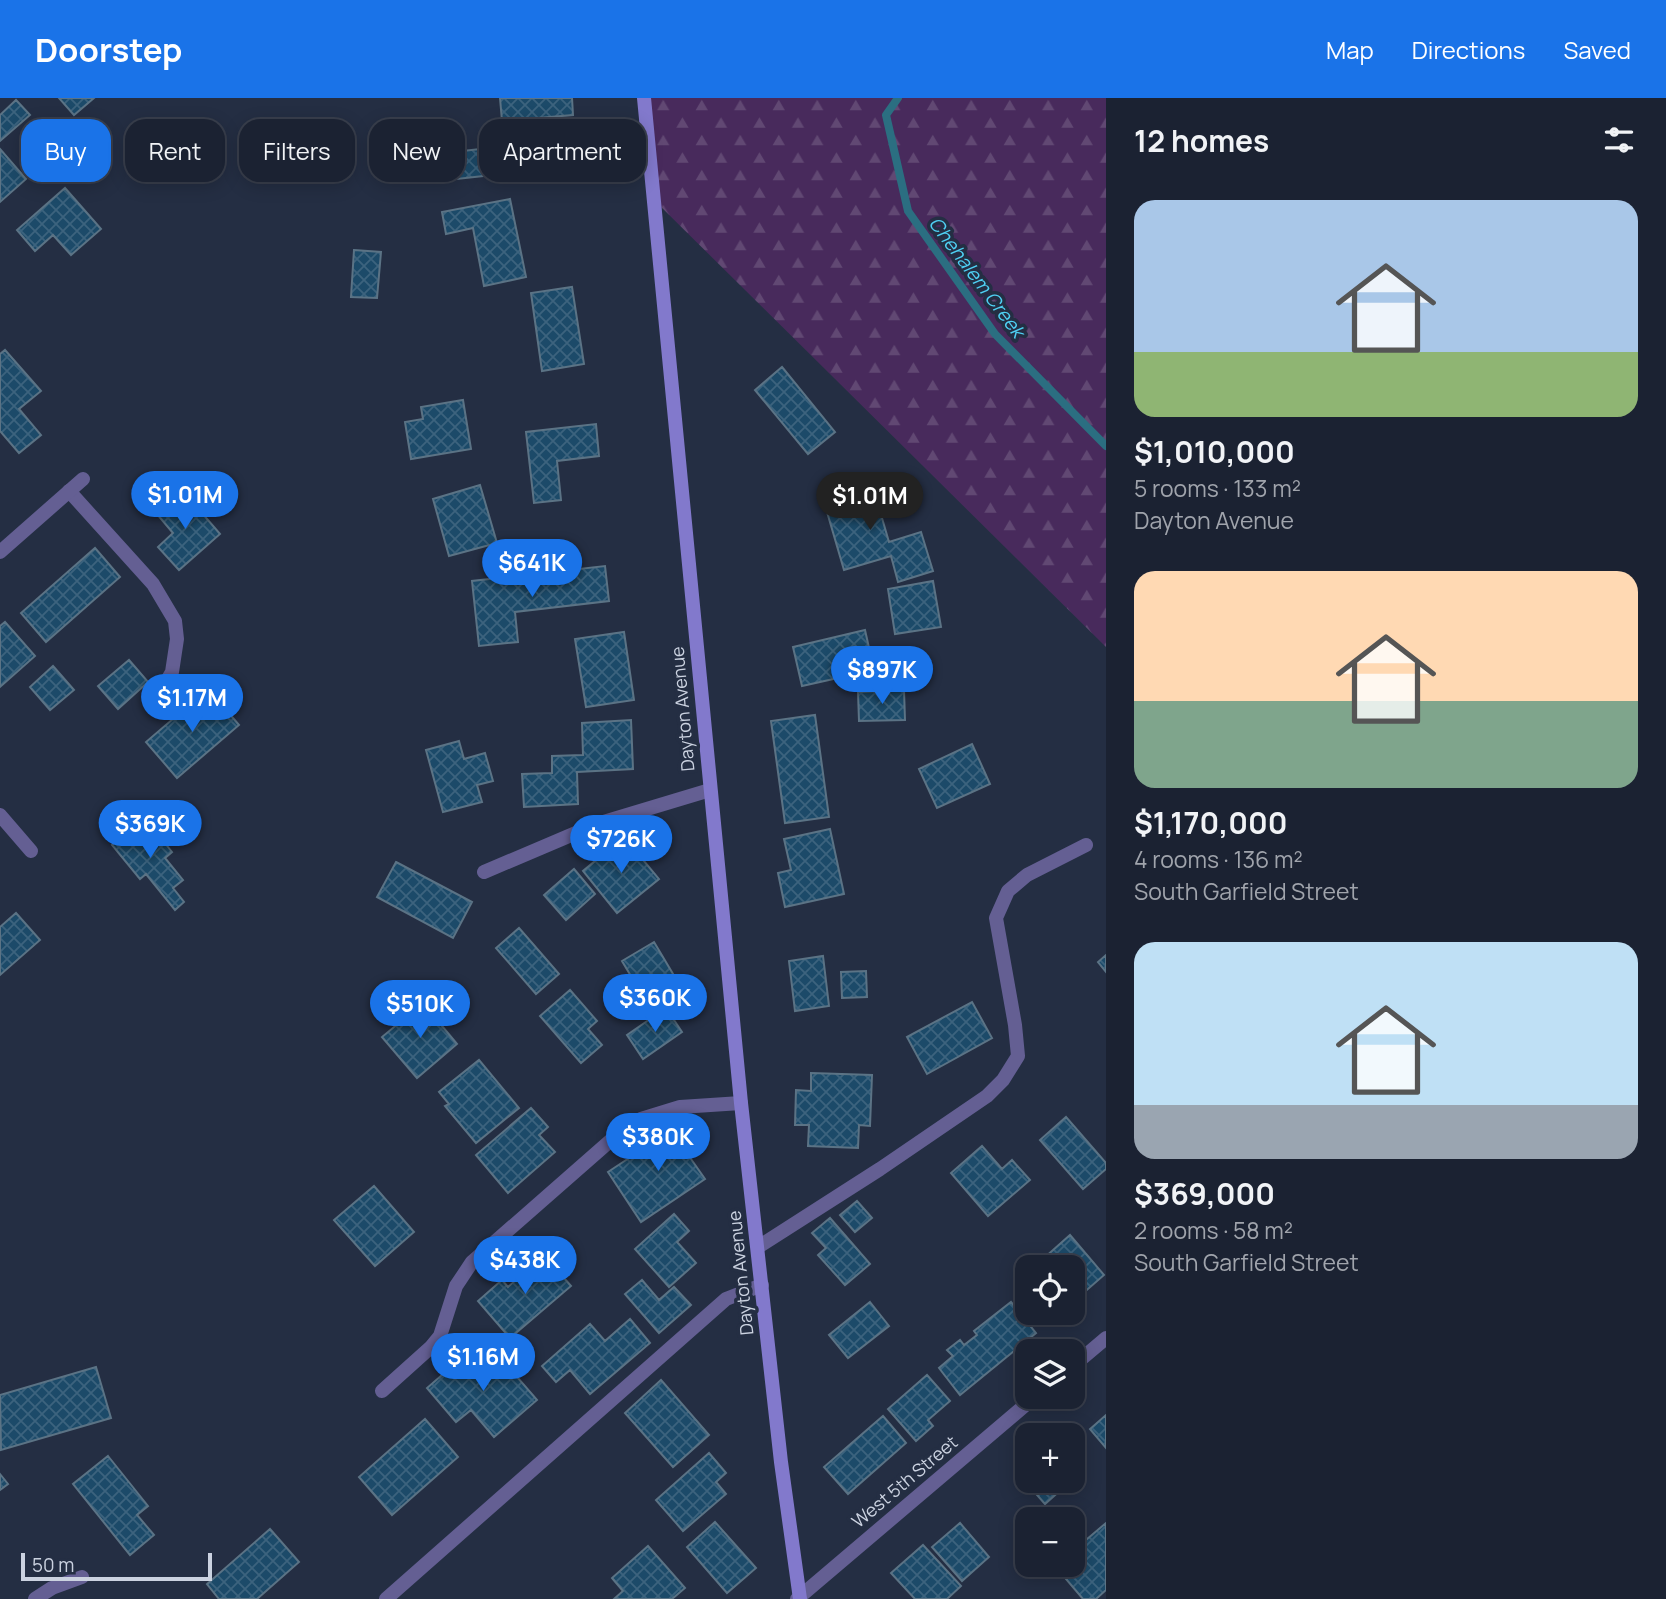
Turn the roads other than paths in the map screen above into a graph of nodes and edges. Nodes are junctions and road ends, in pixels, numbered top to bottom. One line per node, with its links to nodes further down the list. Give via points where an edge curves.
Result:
1 (645, 103): 6 (street, Dayton Avenue)
2 (83, 479): 3 (street)
3 (69, 491): 4 (street); 5 (street, via 153,584 175,621 172,672)
4 (0, 552)
5 (156, 699)
6 (710, 790): 10 (street, via 597,824); 11 (street, Dayton Avenue)
7 (0, 815): 9 (street)
8 (1086, 845): 12 (street, via 1027,875 1008,891 996,918 1018,1056 1003,1080 987,1096 880,1169)
9 (31, 851)
10 (484, 872)
11 (741, 1102): 12 (street, Dayton Avenue); 16 (street, via 680,1107 641,1119 610,1140 472,1262 456,1286 440,1336)
12 (758, 1247): 13 (street, Dayton Avenue)
13 (762, 1285): 20 (street, via 726,1298); 21 (street, Dayton Avenue)
14 (1106, 1338): 15 (street)
15 (1085, 1356)
16 (382, 1391)
17 (1021, 1409): 21 (street, West 5th Street)
18 (82, 1577): 19 (street)
19 (36, 1599)
20 (386, 1599)
21 (798, 1599)

